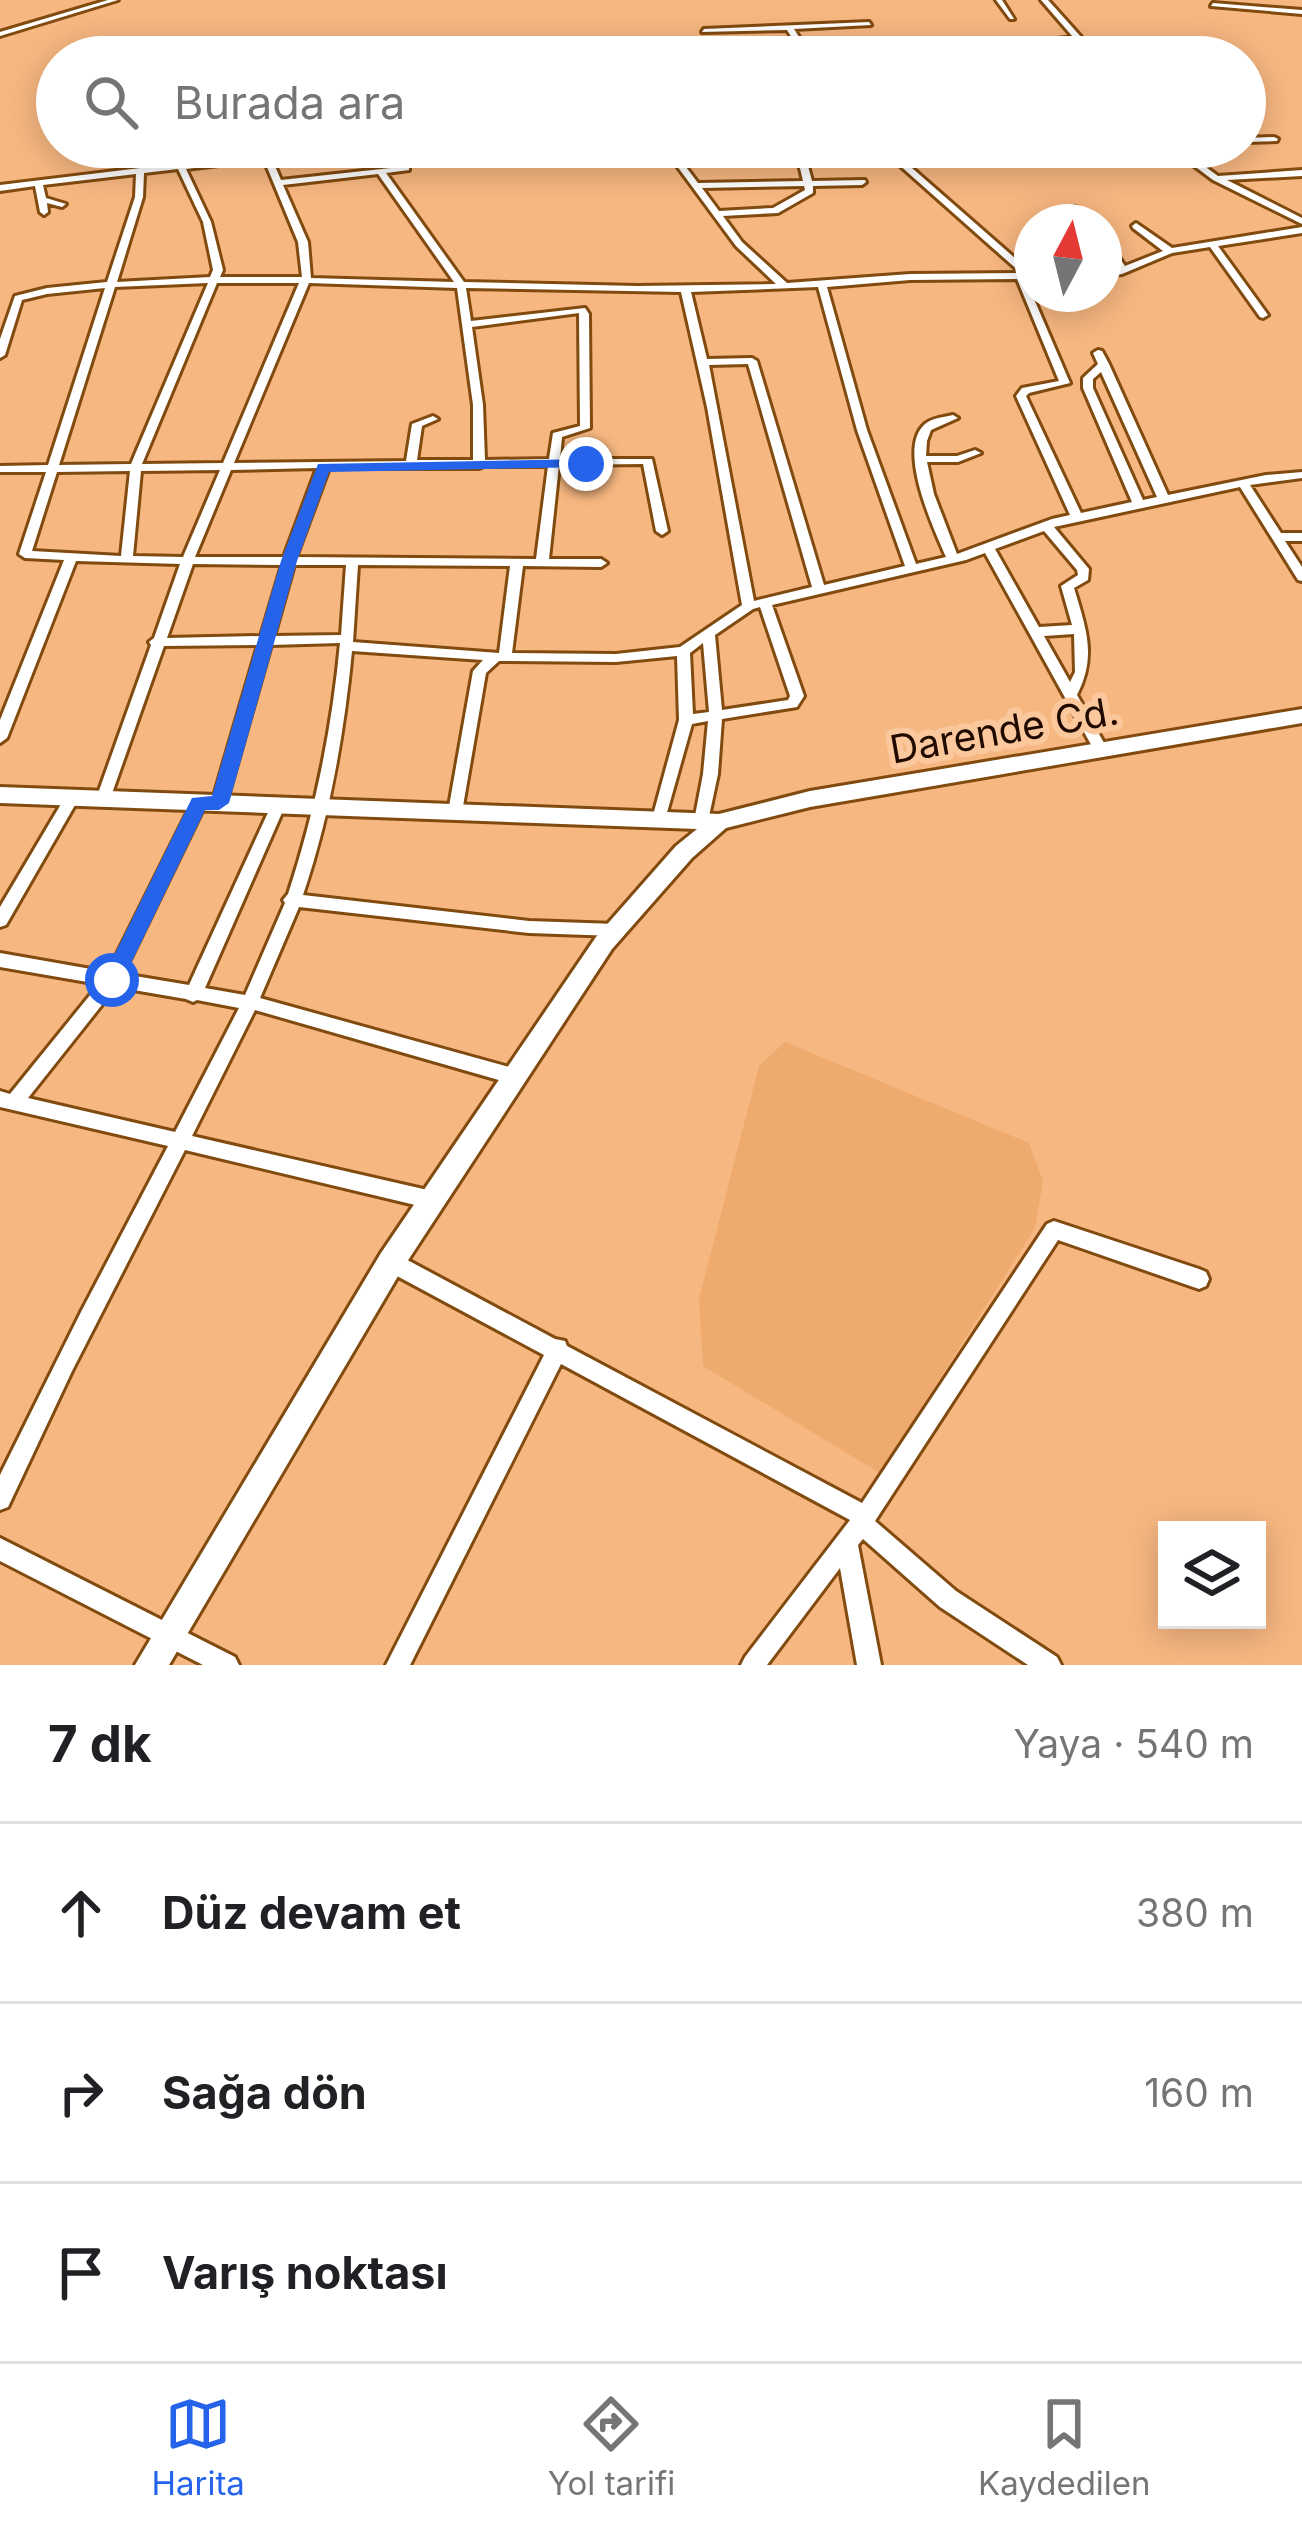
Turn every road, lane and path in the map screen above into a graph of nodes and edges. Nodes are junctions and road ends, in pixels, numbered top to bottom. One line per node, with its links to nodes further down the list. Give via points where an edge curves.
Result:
1 (115, 0): 9 (street)
2 (999, 0): 6 (street)
3 (1044, 0): 12 (street)
4 (1213, 5): 5 (street)
5 (1302, 12)
6 (1012, 18)
7 (869, 24): 8 (street)
8 (789, 27): 10 (street, via 704,31); 11 (street)
9 (0, 34)
10 (708, 36)
11 (795, 36)
12 (1076, 36)
13 (1266, 139): 14 (street)
14 (1274, 139)
15 (156, 168): 23 (street)
16 (181, 168): 42 (street, via 207,222)
17 (269, 168): 29 (street)
18 (406, 168): 24 (street)
19 (682, 168): 31 (street)
20 (806, 168): 30 (street)
21 (906, 168): 39 (street)
22 (1202, 168): 26 (street)
23 (140, 170): 27 (street); 44 (street)
24 (380, 172): 29 (street); 45 (street)
25 (1302, 173): 26 (street)
26 (1216, 178): 36 (street)
27 (38, 182): 32 (street); 33 (street, via 43,206)
28 (862, 182): 30 (street)
29 (278, 183): 43 (street, via 303,242)
30 (811, 183): 31 (street); 34 (street, via 783,208)
31 (694, 185): 34 (street)
32 (0, 188)
33 (62, 204)
34 (717, 214): 46 (street)
35 (1136, 226): 38 (street)
36 (1302, 226): 37 (street)
37 (1212, 244): 38 (street); 50 (street)
38 (1170, 251): 40 (street)
39 (1014, 264)
40 (1122, 271)
41 (1014, 276): 47 (street)
42 (214, 278): 43 (street); 44 (street); 60 (street)
43 (304, 280): 45 (street); 62 (street)
44 (112, 284): 51 (street, via 17,298); 65 (street)
45 (461, 285): 48 (street); 52 (street)
46 (783, 286): 47 (street); 48 (street)
47 (822, 286): 86 (street)
48 (685, 288): 54 (street)
49 (1040, 312): 71 (street, via 1065,383 1021,396)
50 (1262, 315)
51 (5, 323): 53 (street)
52 (469, 324): 61 (street); 63 (street, via 548,311 584,314 585,428 557,435)
53 (0, 355)
54 (706, 362): 88 (street, via 752,361); 89 (street, via 725,493)
55 (952, 418): 58 (street, via 926,430)
56 (433, 419): 59 (street, via 417,424)
57 (975, 453): 58 (street)
58 (923, 459): 80 (street, via 924,487)
59 (411, 464): 61 (street); 64 (street)
60 (136, 465): 62 (street); 65 (street); 79 (street)
61 (479, 465): 63 (street)
62 (229, 466): 64 (street); 78 (street)
63 (553, 466): 73 (street, via 648,461); 84 (street)
64 (323, 467): 81 (street)
65 (54, 468): 66 (street); 77 (street, via 26,554)
66 (0, 469)
67 (1302, 476): 68 (street)
68 (1244, 483): 69 (street); 74 (street)
69 (1164, 499): 70 (street); 70 (street, via 1101,359 1088,388)
70 (1139, 504): 71 (street)
71 (1077, 517): 72 (street)
72 (1047, 526): 76 (street); 90 (street, via 1084,569 1067,586)
73 (662, 531)
74 (1277, 537): 75 (street); 87 (street)
75 (1302, 537)
76 (988, 548): 80 (street); 91 (street)
77 (72, 556): 79 (street); 102 (street)
78 (188, 557): 79 (street); 81 (street); 94 (street)
79 (127, 560)
80 (953, 560): 86 (street)
81 (289, 561): 82 (street); 93 (street)
82 (352, 562): 83 (street); 95 (street)
83 (517, 563): 84 (street); 97 (street)
84 (542, 563): 85 (street)
85 (601, 563)
86 (912, 569): 88 (street)
87 (1302, 577)
88 (819, 590): 89 (street)
89 (757, 605): 92 (street); 99 (street, via 797,696 792,704)
90 (1080, 629): 91 (street); 98 (street, via 1082,671)
91 (1035, 632): 98 (street)
92 (709, 636): 96 (street); 99 (street)
93 (269, 641): 94 (street); 95 (street); 107 (street)
94 (156, 642): 106 (street)
95 (347, 643): 97 (street); 109 (street)
96 (683, 651): 97 (street); 101 (street)
97 (500, 657): 110 (street, via 480,670)
98 (1070, 695): 103 (street)
99 (719, 715): 101 (street); 112 (street)
100 (1302, 716): 103 (street, Darende Cd.)
101 (686, 719): 111 (street)
102 (0, 738)
103 (1101, 750): 112 (street, Darende Cd.)
104 (0, 795): 105 (street)
105 (72, 798): 106 (street); 114 (street)
106 (103, 799): 107 (street)
107 (209, 803): 108 (street); 117 (street)
108 (278, 806): 109 (street); 118 (street)
109 (322, 807): 110 (street); 113 (street)
110 (455, 812): 111 (street)
111 (659, 820): 112 (street)
112 (710, 821): 115 (street)
113 (291, 900): 115 (street); 119 (street)
114 (0, 920)
115 (616, 930): 120 (street)
116 (0, 960): 117 (street)
117 (112, 980): 118 (street); 121 (street)
118 (193, 995): 119 (street)
119 (253, 1004): 120 (street); 122 (street)
120 (516, 1077): 123 (street)
121 (7, 1100): 122 (street)
122 (181, 1140): 123 (street); 127 (street)
123 (432, 1200): 124 (street)
124 (391, 1262): 126 (street); 130 (street)
125 (1199, 1279): 128 (street, via 1054,1230)
126 (558, 1348): 128 (street); 133 (street)
127 (0, 1499)
128 (857, 1527): 134 (street); 135 (street); 136 (street)
129 (0, 1550): 130 (street)
130 (171, 1634): 131 (street); 132 (street)
131 (151, 1665)
132 (227, 1665)
133 (398, 1665)
134 (753, 1665)
135 (869, 1665)
136 (1049, 1665)

